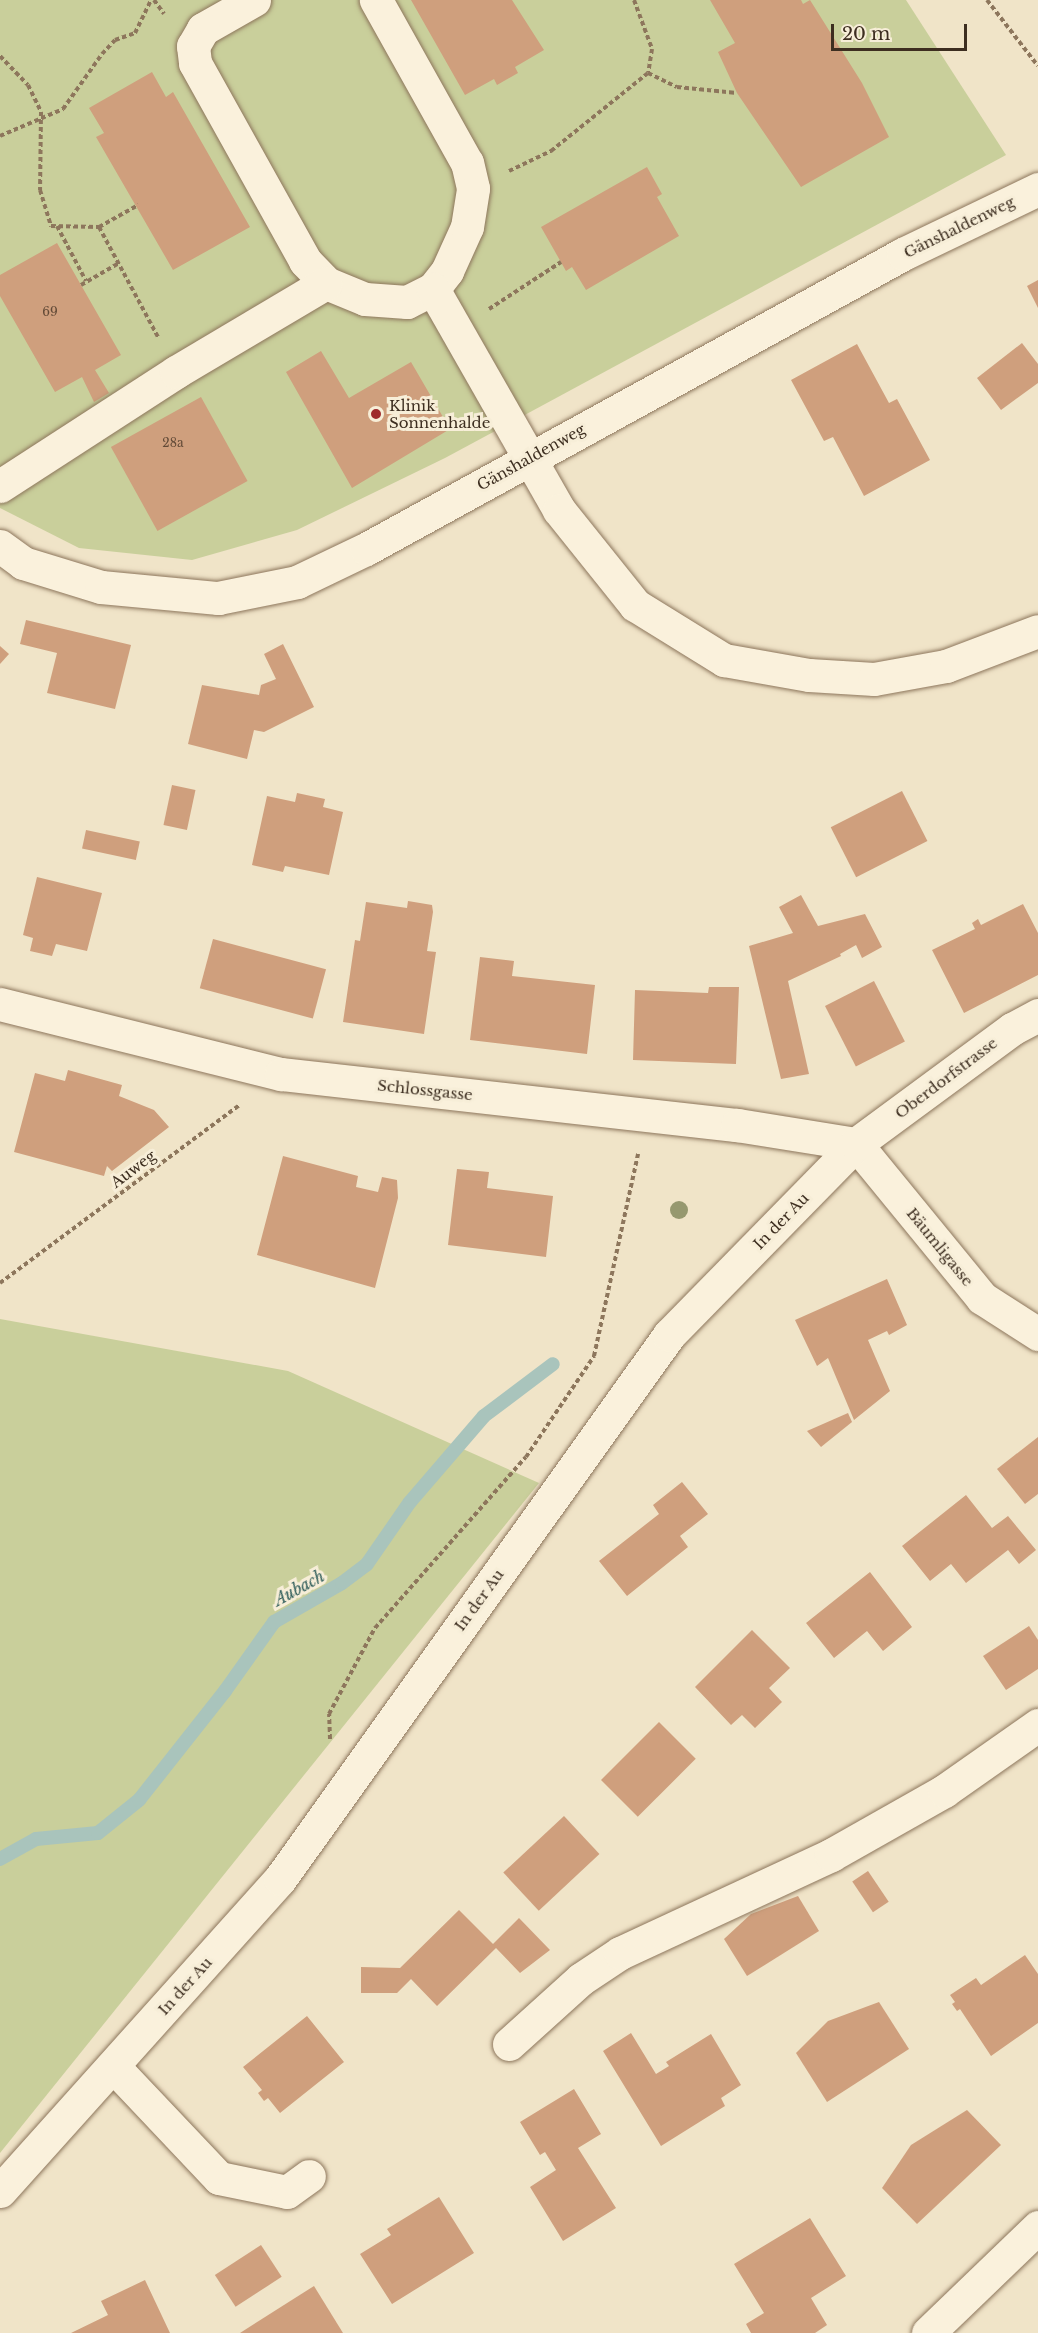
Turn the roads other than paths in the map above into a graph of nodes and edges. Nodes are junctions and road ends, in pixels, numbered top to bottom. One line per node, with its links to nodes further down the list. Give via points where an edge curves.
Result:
1 (254, 0): 4 (street, via 203,29 193,46 195,63 305,261)
2 (376, 0): 5 (street, via 467,163 473,188 468,227 447,271)
3 (1038, 189): 6 (street, Gänshaldenweg, via 903,254)
4 (326, 283): 5 (street, via 365,299 407,302); 7 (street, via 176,372)
5 (433, 289): 6 (street, via 459,329)
6 (528, 458): 8 (street, Gänshaldenweg, via 366,549 297,582 218,598 101,587 23,562); 9 (street, via 559,510 635,605 724,660 809,675 874,679 946,666)
7 (0, 486)
8 (0, 546)
9 (1038, 631)
10 (0, 1004): 12 (street, Schlossgasse, via 281,1074 645,1115)
11 (1038, 1015): 12 (street, Oberdorfstrasse, via 1012,1029)
12 (856, 1144): 13 (street, Bäumligasse, via 982,1298); 16 (street, In der Au, via 669,1335 280,1879)
13 (1038, 1334)
14 (1038, 1725): 15 (street, via 944,1791 831,1855 620,1953 581,1979)
15 (509, 2044)
16 (113, 2066): 17 (street, via 219,2178 287,2192); 18 (street, In der Au)
17 (309, 2176)
18 (0, 2192)
19 (1038, 2227): 20 (street)
20 (928, 2333)

